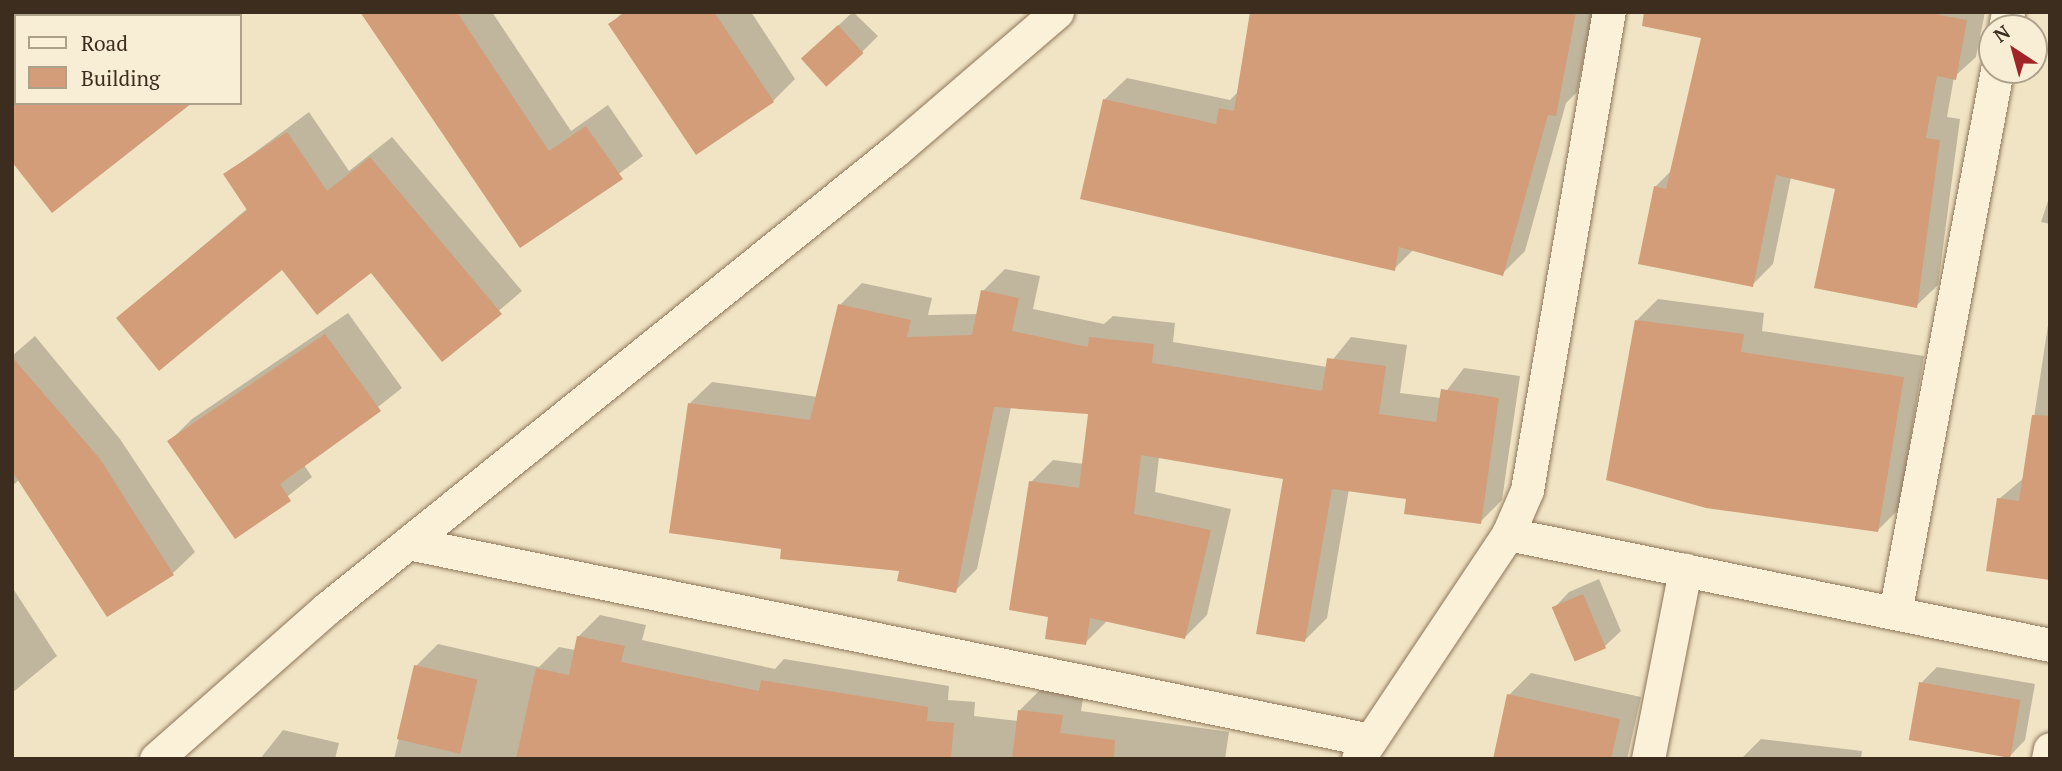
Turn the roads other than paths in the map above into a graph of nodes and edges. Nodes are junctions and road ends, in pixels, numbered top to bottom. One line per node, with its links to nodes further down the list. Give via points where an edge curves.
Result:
1 (1057, 12): 5 (street, via 896,150)
2 (1609, 12): 4 (street, via 1527,490)
3 (1994, 84): 7 (street)
4 (1508, 534): 6 (street); 10 (street)
5 (408, 543): 10 (street); 11 (street)
6 (1685, 570): 7 (street); 12 (street)
7 (1895, 613): 8 (street)
8 (2050, 645)
9 (2050, 748): 13 (street)
10 (1364, 749)
11 (156, 759)
12 (1648, 759)
13 (2048, 759)

